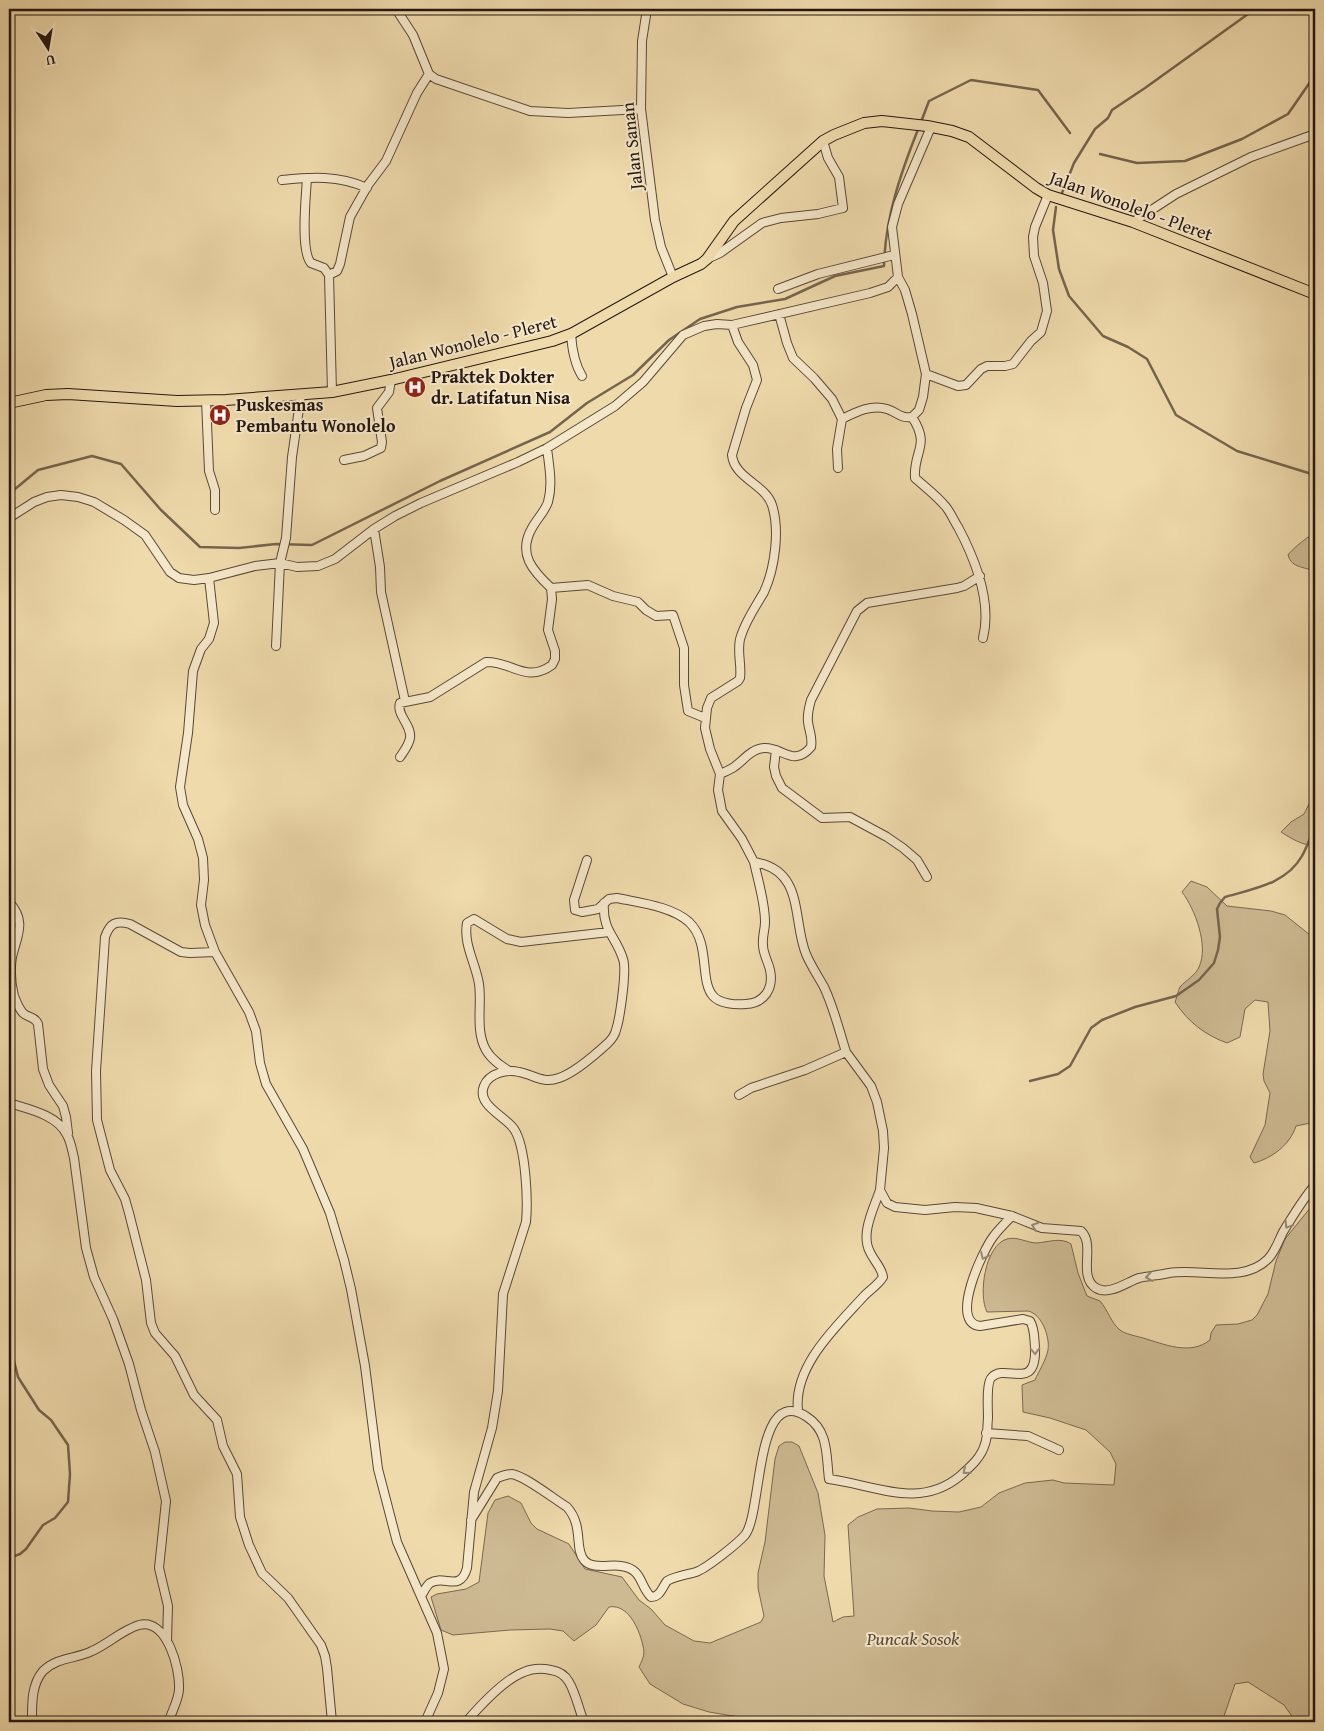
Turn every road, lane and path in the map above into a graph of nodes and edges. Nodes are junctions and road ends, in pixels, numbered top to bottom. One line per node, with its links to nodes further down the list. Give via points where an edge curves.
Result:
1 (396, 9): 3 (street, via 413,35)
2 (647, 9): 4 (street, Jalan Sanan, via 642,41)
3 (429, 74): 4 (street, via 530,111); 10 (street, via 386,161)
4 (641, 109): 16 (street, Jalan Sanan, via 655,220)
5 (929, 126): 7 (main road, Jalan Wonolelo - Pleret, via 882,121 864,123); 11 (main road, Jalan Wonolelo - Pleret, via 969,138); 13 (street, via 894,214)
6 (1315, 134): 12 (street, via 1251,157 1176,194)
7 (823, 142): 14 (main road, Jalan Wonolelo - Pleret, via 734,221); 14 (street, via 839,177 843,208 762,224)
8 (307, 178): 9 (street); 10 (street, via 347,180); 15 (street, via 306,254 311,263 324,268)
9 (282, 180)
10 (367, 188): 15 (street, via 350,217 337,271)
11 (1048, 195): 12 (main road, Jalan Wonolelo - Pleret); 23 (street, via 1033,237 1034,256 1043,283 1047,311 1041,332 1012,364 981,369 966,385 958,386)
12 (1134, 222): 19 (main road, Jalan Wonolelo - Pleret)
13 (892, 255): 17 (street); 18 (street, via 818,274)
14 (707, 259): 16 (main road, Jalan Wonolelo - Pleret)
15 (329, 275): 26 (street)
16 (673, 277): 22 (main road, Jalan Wonolelo - Pleret)
17 (898, 277): 20 (street, via 883,290); 23 (street, via 912,314)
18 (778, 289)
19 (1315, 294)
20 (779, 314): 21 (street); 31 (street, via 793,358 832,399)
21 (732, 325): 32 (street, via 704,326 683,335 630,394); 45 (street, via 738,342 753,365 757,380 732,455 733,461 772,504 775,548 768,582 740,638 740,678 711,698)
22 (571, 334): 24 (street, via 577,367); 25 (main road, Jalan Wonolelo - Pleret)
23 (926, 374): 30 (street, via 919,410)
24 (582, 376)
25 (391, 380): 26 (main road, Jalan Wonolelo - Pleret); 33 (street, via 389,392 377,408 382,446 373,452)
26 (332, 392): 27 (main road, Jalan Wonolelo - Pleret)
27 (301, 395): 28 (main road, Jalan Wonolelo - Pleret); 38 (street, via 289,485 286,538)
28 (206, 400): 29 (main road, Jalan Wonolelo - Pleret, via 68,394); 35 (street, via 209,471 215,490)
29 (9, 404)
30 (912, 417): 31 (street, via 900,417 886,408 867,408); 39 (street, via 922,443 915,478 947,507)
31 (842, 419): 34 (street, via 837,449)
32 (547, 448): 37 (street, via 421,503); 41 (street, via 551,475 548,500 531,530 527,549 534,572)
33 (344, 460)
34 (838, 468)
35 (215, 510)
36 (9, 518): 40 (street, via 47,497 78,497 94,502 145,535 170,572 179,578)
37 (374, 529): 38 (street, via 335,559 318,566 297,567); 44 (street, via 381,592)
38 (280, 563): 40 (street); 43 (street)
39 (980, 576): 42 (street, via 985,613); 46 (street, via 957,588 861,606 810,700 811,747 794,757)
40 (209, 578): 55 (street, via 214,623 193,671 180,788 203,858 201,905)
41 (551, 588): 44 (street, via 548,630 555,652 552,665 536,673 528,673 486,662 430,697); 45 (street, via 588,585 638,602 656,616 673,615 684,648 688,711)
42 (984, 638)
43 (276, 646)
44 (405, 701): 47 (street, via 400,703 399,709 410,737)
45 (705, 718): 48 (street, via 707,737)
46 (776, 750): 48 (street, via 761,748); 51 (street, via 774,767 782,788 822,818 850,817 887,837 916,860)
47 (400, 757)
48 (720, 774): 50 (street, via 718,790 722,810)
49 (587, 860): 53 (street, via 574,908 578,912 588,911 598,909)
50 (754, 862): 53 (street, via 765,921 763,950 771,980 766,996 749,1004 721,1002 714,997 707,982 702,946 694,927 687,920 672,912 617,898); 56 (street, via 777,870 792,891 805,951 830,1001)
51 (927, 878)
52 (9, 902): 60 (street, via 19,924 11,969 14,994 22,1012 36,1019 38,1024 43,1069 62,1106)
53 (604, 903): 54 (street)
54 (609, 932): 57 (street, via 624,964 613,1037 570,1073 559,1078 547,1080); 57 (street, via 521,942 507,939 474,919 467,923 468,948 479,984 482,1038 495,1061)
55 (215, 952): 68 (street, via 249,1012 266,1084 304,1149 330,1213 351,1288 378,1469 397,1542); 72 (street, via 181,952 122,922 114,923 108,929 96,1071 98,1128 110,1170 129,1213 146,1280 151,1323 155,1333 175,1356 194,1395 217,1420 237,1474 240,1517 262,1573 288,1598 321,1645 327,1668)
56 (846, 1052): 58 (street); 62 (street, via 871,1086 877,1102 884,1148)
57 (509, 1071): 67 (street, via 489,1078 482,1094 492,1110 506,1120 520,1138 527,1210 503,1294 498,1391 492,1428 474,1492)
58 (739, 1095)
59 (9, 1103): 60 (street, via 57,1122)
60 (68, 1135): 69 (street, via 86,1248 94,1277 129,1364 166,1501 159,1568 168,1606)
61 (1315, 1185): 63 (street, one-way to 63, via 1304,1197 1269,1258 1258,1266 1235,1272 1176,1272 1138,1278 1110,1289 1097,1288 1091,1282 1087,1245 1080,1231 1042,1228)
62 (880, 1190): 63 (street, via 887,1203 895,1207 925,1210 976,1208); 64 (street, via 866,1233 868,1251 883,1277 817,1350 803,1380 797,1401)
63 (1012, 1216): 65 (street, one-way to 65, via 992,1238 968,1294 966,1313 975,1326 1023,1319 1030,1321 1034,1329 1035,1358 1031,1370 1026,1373 996,1374 989,1381)
64 (798, 1411): 65 (street, one-way to 64, via 986,1444 975,1463 950,1484 933,1492 917,1494 886,1491 829,1479 824,1436 820,1428); 67 (street, via 779,1415 770,1426 746,1534 701,1569 667,1581 658,1596 651,1598 639,1575 630,1568 596,1566 583,1560 577,1525 571,1512 513,1474 497,1478)
65 (986, 1433): 66 (street, via 1028,1436)
66 (1058, 1450)
67 (471, 1520): 68 (street, via 467,1568 463,1578 434,1581 428,1584)
68 (421, 1596): 73 (street, via 437,1633 444,1668 438,1693)
69 (167, 1641): 70 (street, via 159,1630 150,1625 139,1625 88,1654 56,1662 43,1671 36,1682); 71 (street, via 178,1672 179,1691 170,1718)
70 (32, 1722)
71 (172, 1722)
72 (332, 1722)
73 (424, 1722)
74 (466, 1722): 75 (street, via 480,1705 510,1681 523,1672 539,1668 557,1670 570,1682)
75 (584, 1722)

